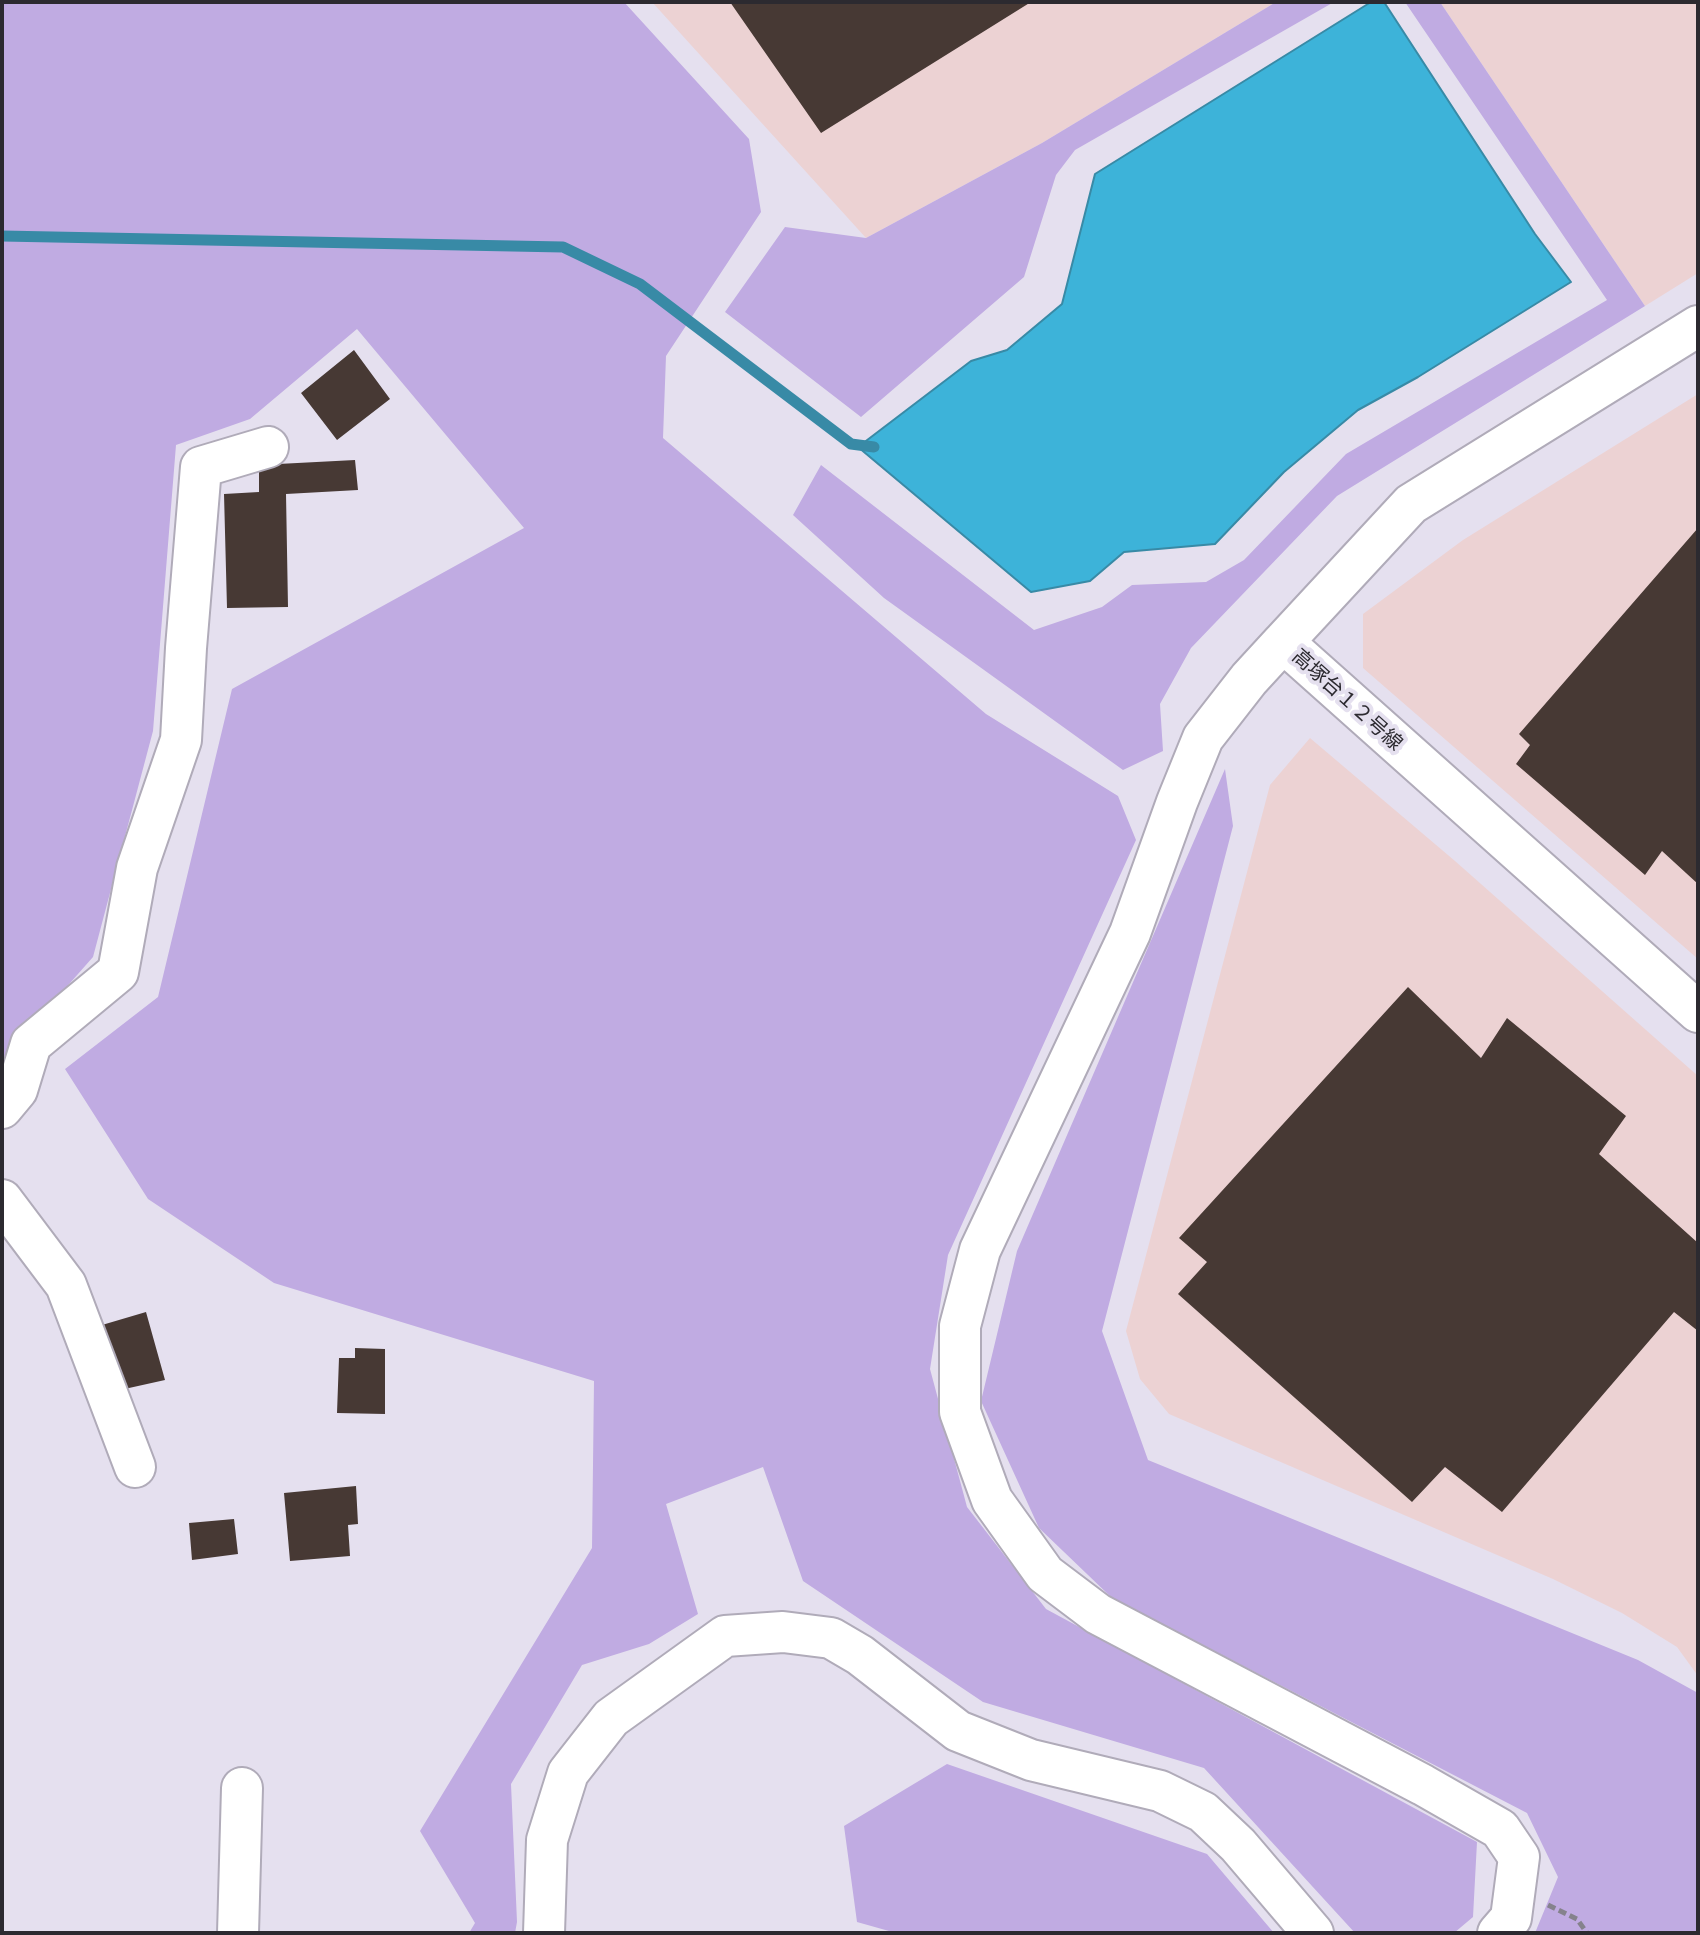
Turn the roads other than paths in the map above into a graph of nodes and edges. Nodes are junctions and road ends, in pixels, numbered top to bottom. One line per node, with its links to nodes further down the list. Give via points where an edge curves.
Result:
1 (1698, 326): 3 (street, 高塚台１２号線, via 1411,504)
2 (268, 447): 5 (street, via 201,467 181,740 137,868 118,972 31,1044 17,1090)
3 (1283, 642): 4 (street, 高塚台１２号線); 12 (street, via 1203,738 1130,933 980,1250 960,1326 960,1412 992,1500 1045,1574 1098,1614 1500,1829 1519,1857 1511,1918)
4 (1698, 1012)
5 (2, 1108)
6 (2, 1200): 7 (street, via 66,1285)
7 (135, 1467)
8 (242, 1788): 9 (street)
9 (238, 1933)
10 (544, 1933): 11 (street, via 547,1840 568,1773 611,1718 725,1636 783,1632 831,1638 958,1731 1031,1760 1160,1791 1203,1812)
11 (1313, 1933)
12 (1498, 1933)

